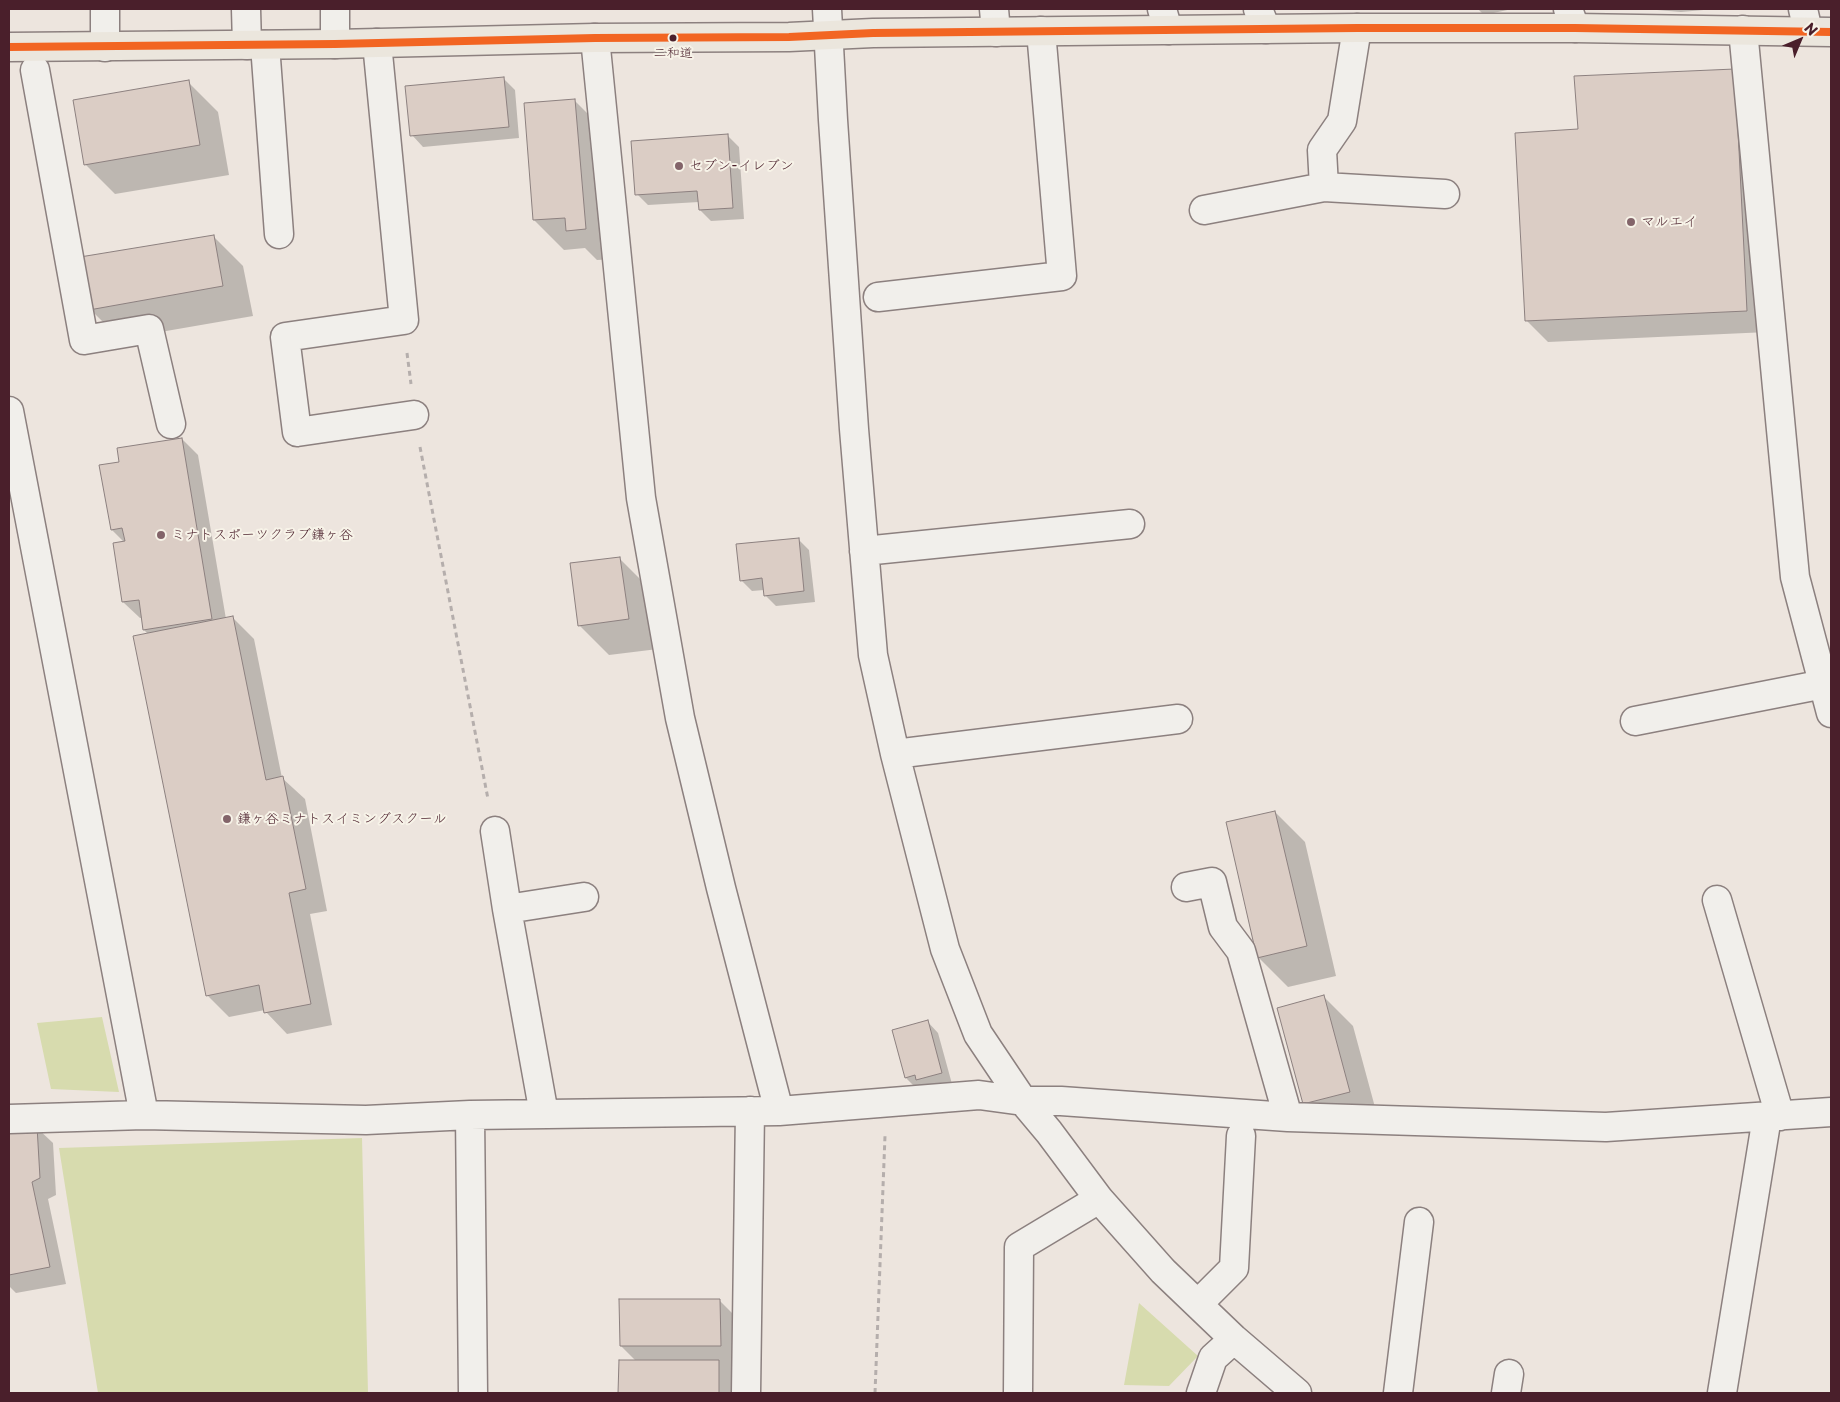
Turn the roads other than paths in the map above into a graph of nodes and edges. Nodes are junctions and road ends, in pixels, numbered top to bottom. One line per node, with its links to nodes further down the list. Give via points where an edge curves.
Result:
1 (105, 9): 19 (street)
2 (246, 9): 17 (street)
3 (335, 9): 16 (street)
4 (827, 9): 13 (street)
5 (1571, 18): 9 (main road); 11 (main road)
6 (1165, 19): 7 (main road); 12 (main road)
7 (1262, 19): 9 (main road)
8 (995, 20): 12 (main road); 13 (main road)
9 (1362, 22): 21 (street, via 1342,121 1322,150)
10 (1814, 24): 11 (main road)
11 (1743, 30): 31 (street, via 1795,577)
12 (1041, 31): 25 (street, via 1062,276)
13 (828, 36): 14 (main road); 30 (street)
14 (594, 38): 15 (main road); 44 (street, via 641,498 680,718)
15 (377, 43): 16 (main road); 27 (street, via 404,320 285,337 298,432)
16 (336, 44): 17 (main road)
17 (256, 45): 19 (main road); 24 (street)
18 (9, 46): 19 (main road)
19 (105, 47)
20 (36, 70): 28 (street, via 84,340 149,329)
21 (1324, 187): 22 (street); 23 (street)
22 (1445, 194)
23 (1204, 210)
24 (279, 234)
25 (878, 297)
26 (9, 411): 47 (street)
27 (414, 415)
28 (171, 424)
29 (1130, 524): 30 (street)
30 (864, 551): 36 (street, via 873,655)
31 (1821, 631): 32 (street)
32 (1824, 684): 33 (street); 35 (street)
33 (1831, 713)
34 (1178, 719): 36 (street)
35 (1635, 722)
36 (895, 754): 42 (street, via 945,950 978,1034)
37 (495, 831): 41 (street)
38 (1186, 887): 50 (street, via 1212,882 1223,927 1241,951)
39 (584, 897): 41 (street)
40 (1717, 900): 49 (street)
41 (507, 909): 46 (street)
42 (1023, 1101): 44 (street, via 979,1095); 50 (street); 53 (street)
43 (750, 1111): 44 (street); 46 (street); 58 (street)
44 (779, 1111)
45 (1831, 1112): 49 (street)
46 (544, 1114): 48 (street)
47 (144, 1115): 48 (street, via 366,1120); 51 (street)
48 (470, 1115): 57 (street)
49 (1773, 1116): 50 (street, via 1606,1127); 63 (street)
50 (1288, 1117)
51 (9, 1119)
52 (1242, 1136): 55 (street, via 1234,1268)
53 (1099, 1198): 55 (street, via 1163,1271); 59 (street, via 1019,1248)
54 (1419, 1222): 62 (street)
55 (1198, 1304): 56 (street)
56 (1234, 1339): 60 (street, via 1213,1358); 61 (street)
57 (473, 1393)
58 (746, 1393)
59 (1018, 1393)
60 (1201, 1393)
61 (1298, 1393)
62 (1398, 1393)
63 (1722, 1393)

